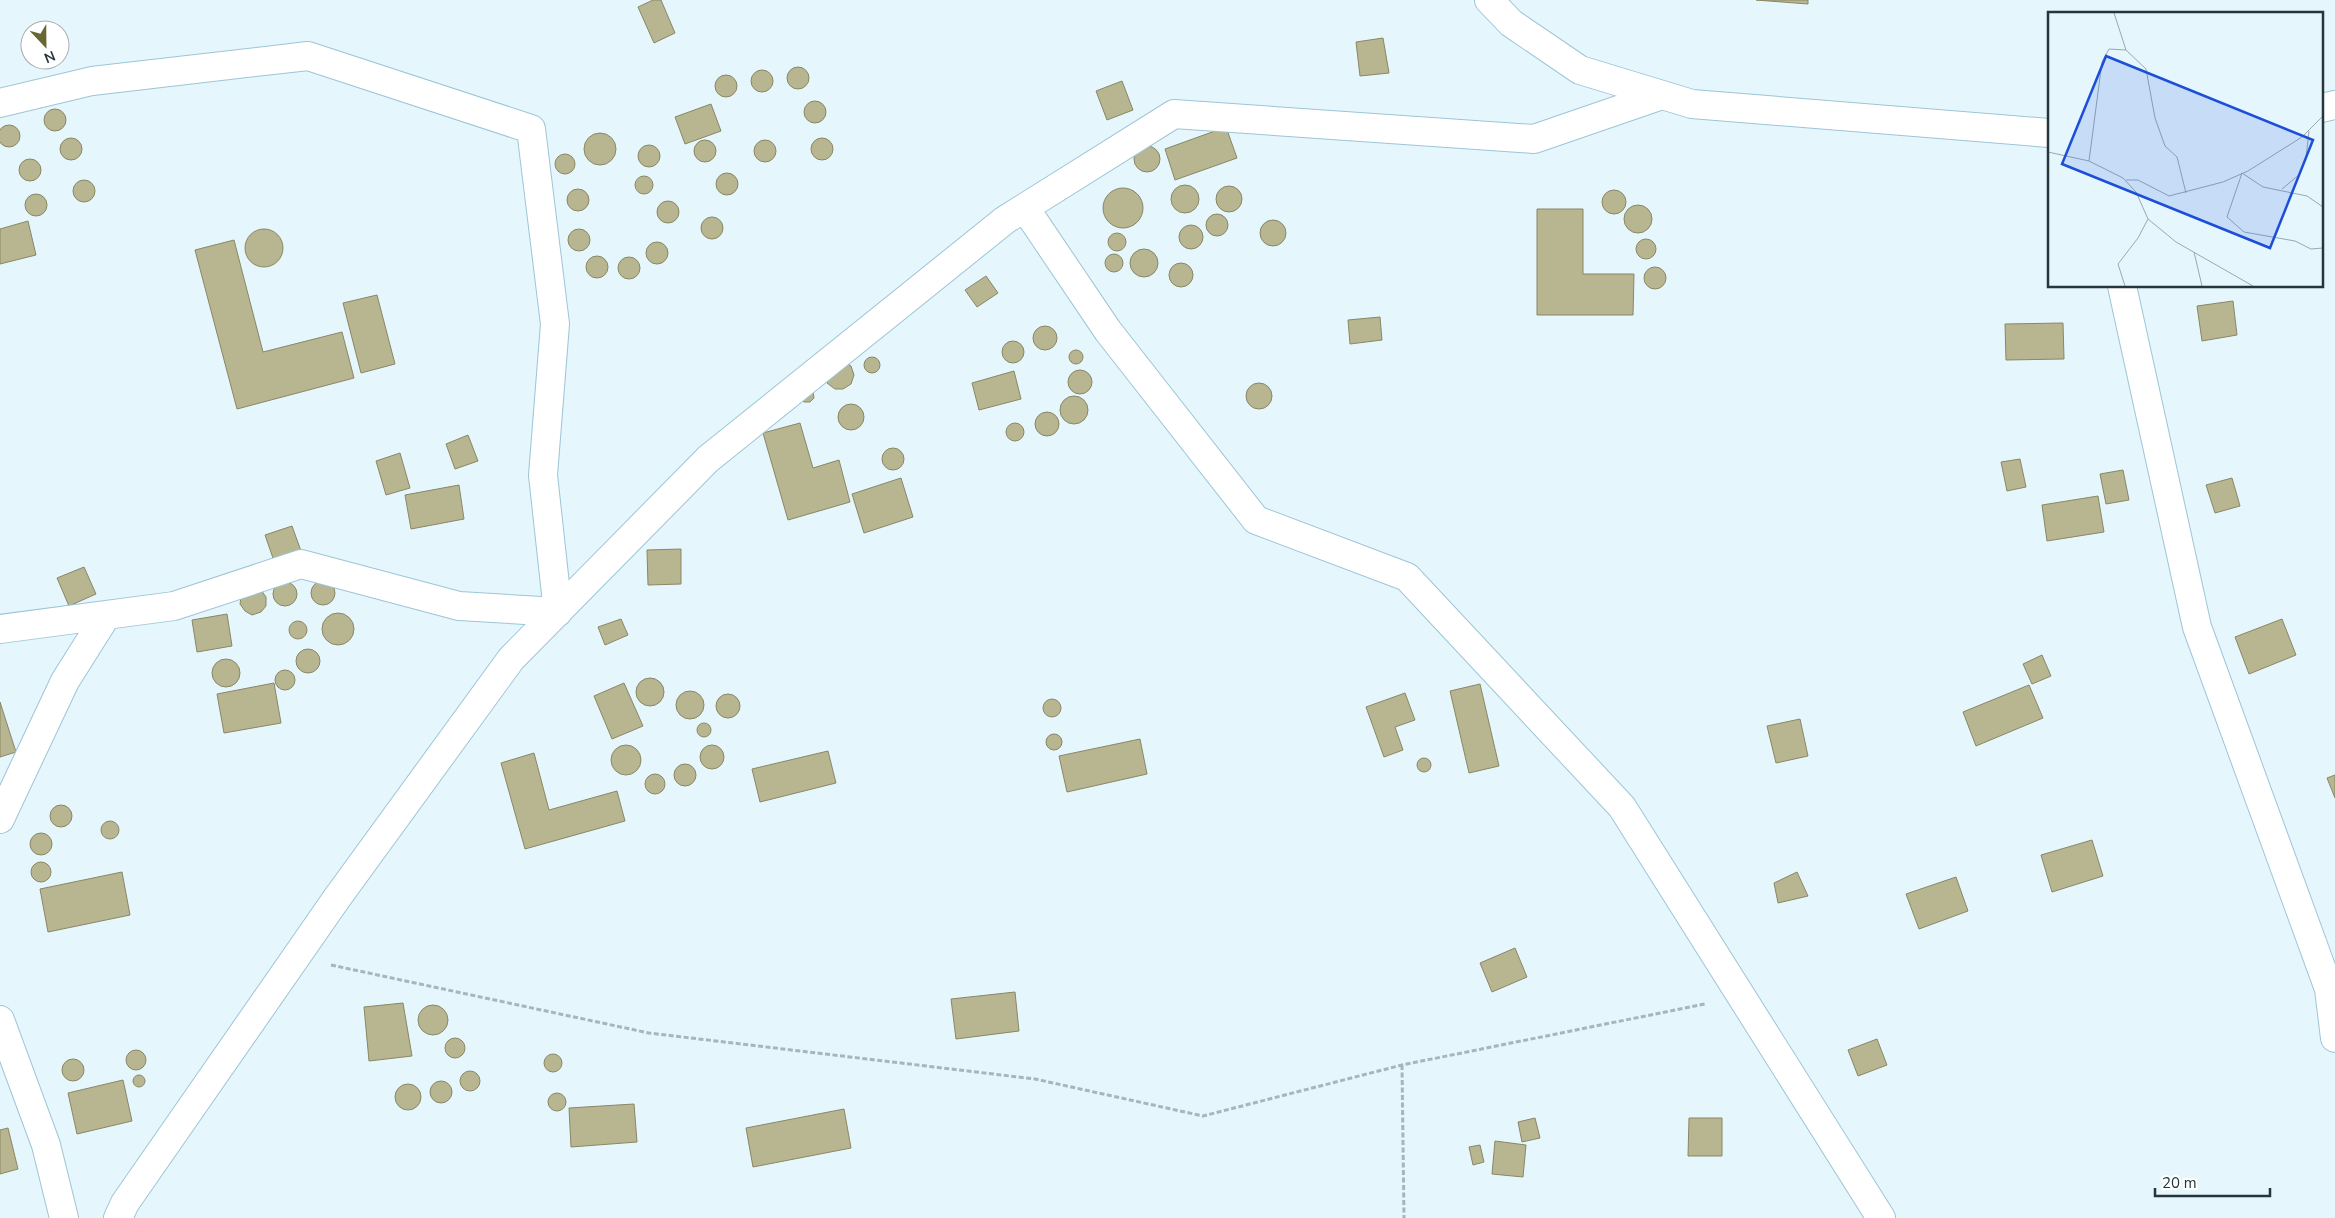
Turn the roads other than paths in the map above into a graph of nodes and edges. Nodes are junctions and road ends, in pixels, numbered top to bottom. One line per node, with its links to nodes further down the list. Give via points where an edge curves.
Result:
1 (1489, 0): 2 (street, via 1511,23 1580,70)
2 (1662, 95): 6 (street, via 1692,104); 7 (street, via 1534,139 1174,114)
3 (0, 103): 9 (street, via 92,81 308,56 531,129 555,324 543,475)
4 (2335, 105): 5 (street)
5 (2322, 108)
6 (2048, 133)
7 (1025, 208): 9 (street, via 1005,220 708,459); 17 (street, via 1108,331 1256,520 1407,577 1622,807)
8 (2122, 288): 14 (street, via 2197,627 2329,989)
9 (558, 612): 10 (street, via 459,606 301,564 174,606); 16 (street, via 511,659 296,958)
10 (106, 616): 11 (street); 12 (street, via 65,681)
11 (0, 630)
12 (0, 819)
13 (0, 1020): 15 (street, via 46,1145)
14 (2335, 1038)
15 (64, 1218)
16 (118, 1218)
17 (1881, 1218)

